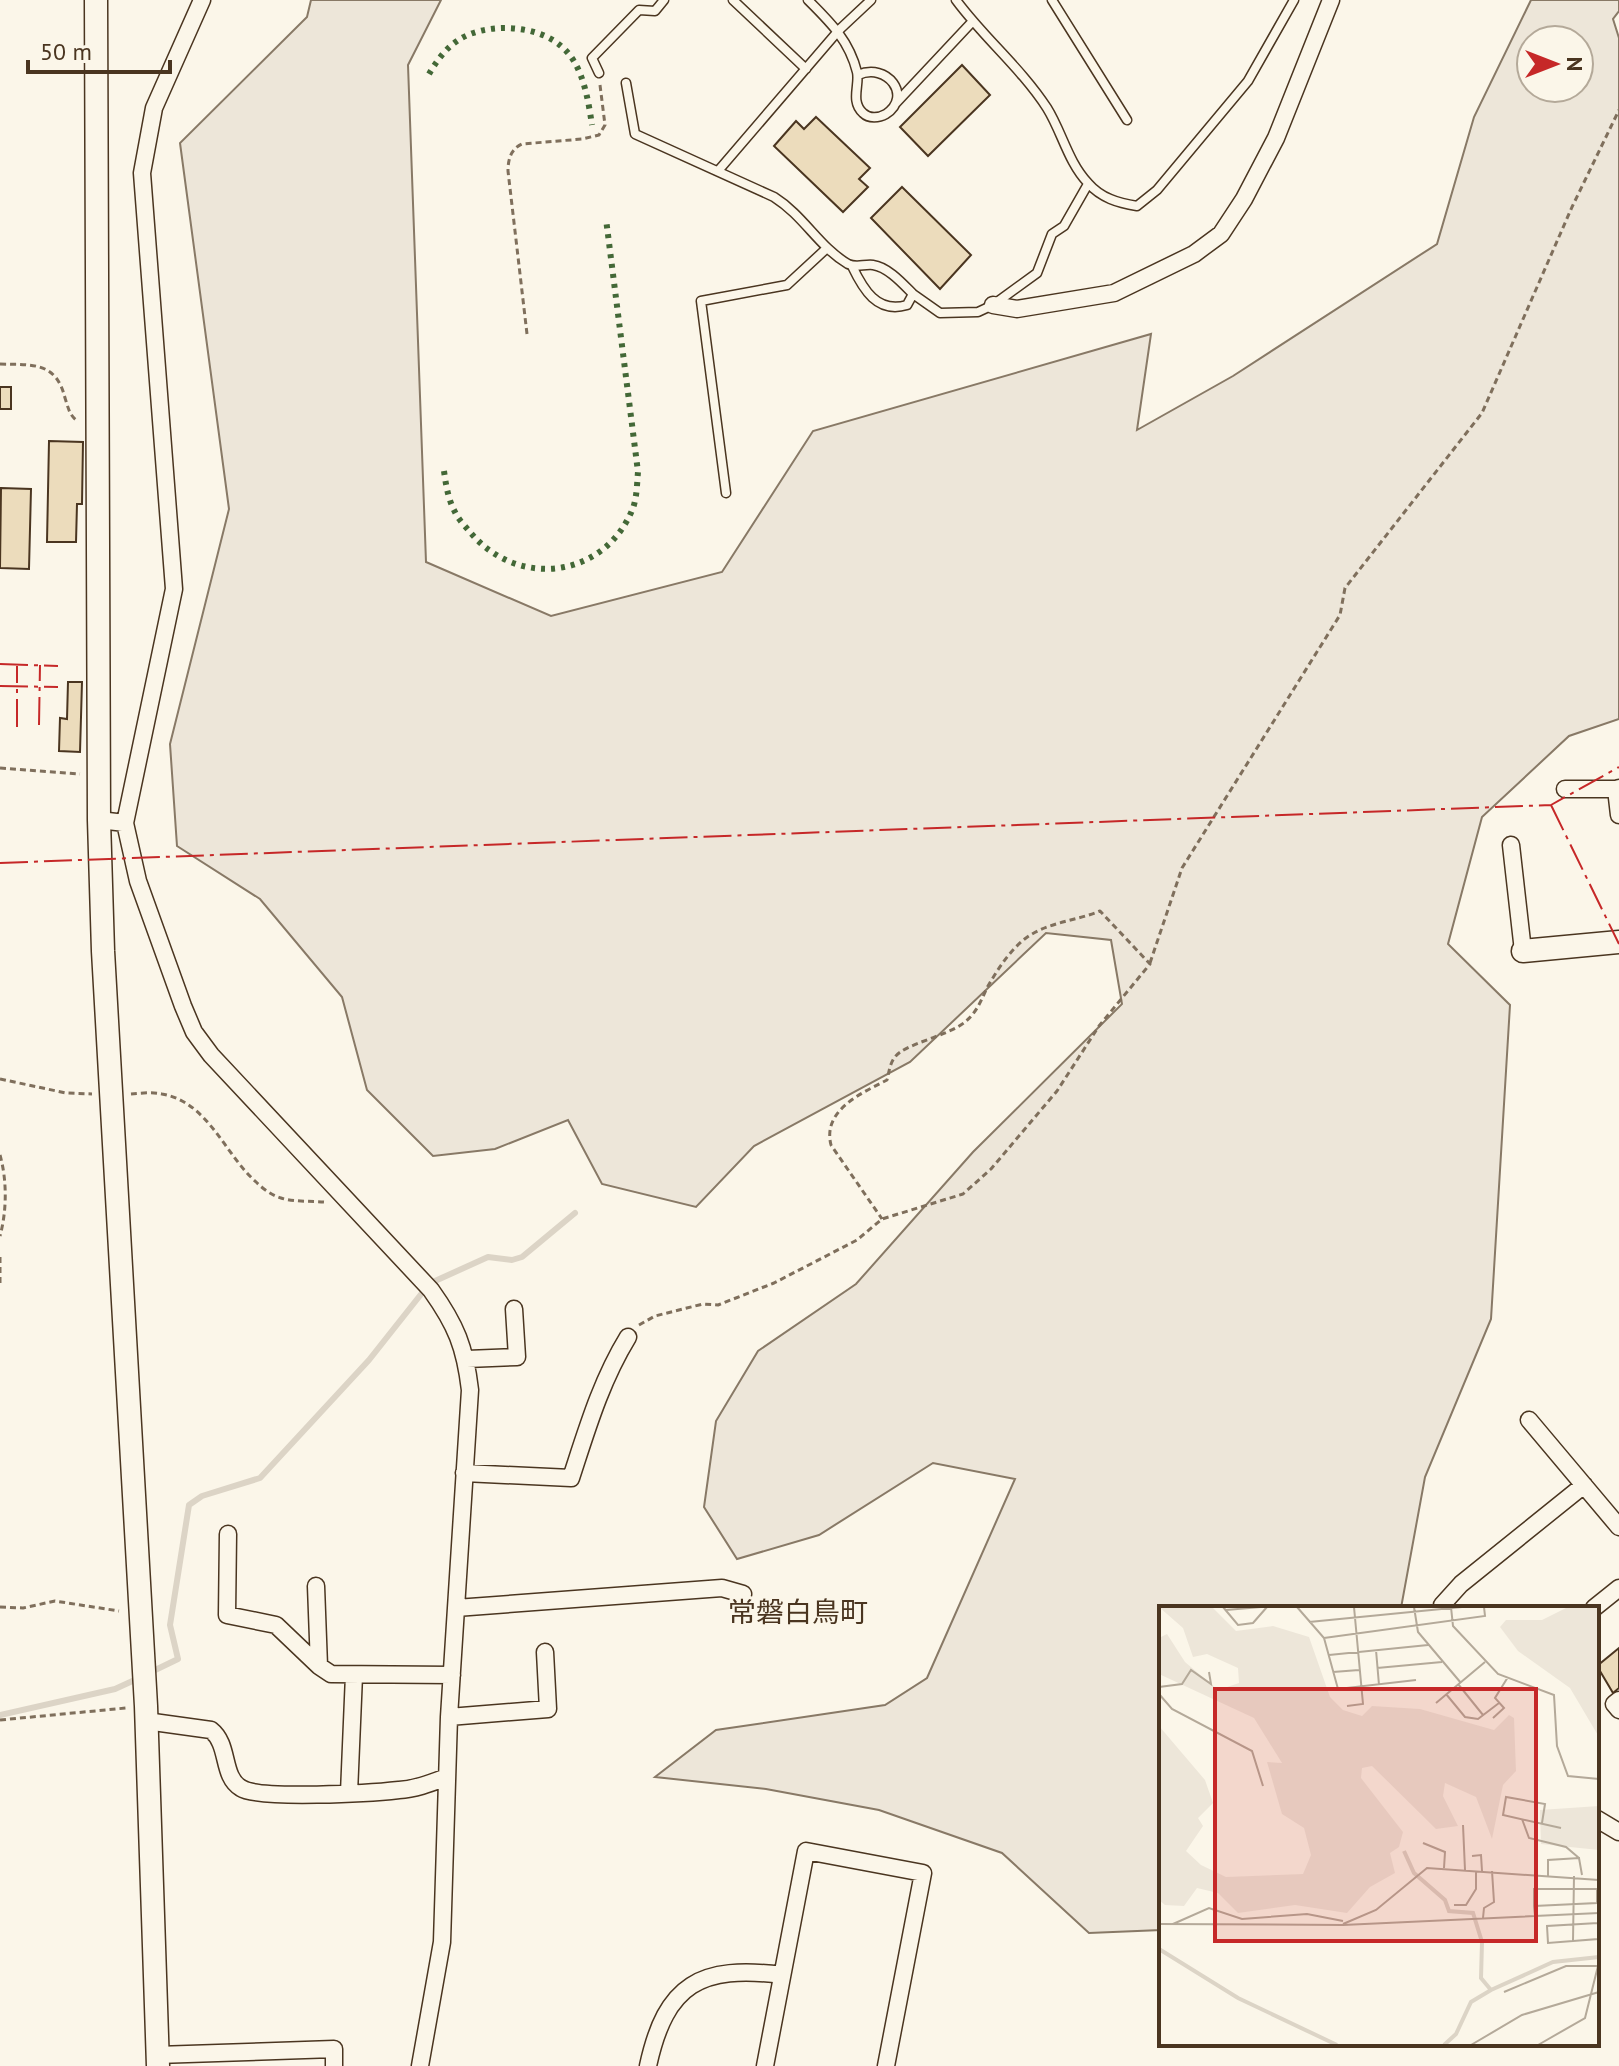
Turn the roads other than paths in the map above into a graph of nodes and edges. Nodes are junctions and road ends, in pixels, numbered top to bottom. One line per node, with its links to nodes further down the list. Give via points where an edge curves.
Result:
1 (96, 0): 29 (street)
2 (202, 0): 30 (street, via 154,108 142,173 174,589)
3 (664, 0): 14 (lane, via 655,11 639,10 592,58)
4 (733, 0): 13 (lane)
5 (808, 0): 12 (lane)
6 (871, 0): 12 (lane)
7 (956, 0): 11 (lane)
8 (1052, 0): 18 (lane)
9 (1294, 0): 20 (lane, via 1248,81 1157,190 1137,206 1115,203)
10 (1331, 0): 24 (street, via 1276,138 1221,234 1194,254 1114,293 1017,309)
11 (972, 22): 17 (lane); 20 (lane, via 1041,100)
12 (839, 30): 13 (lane); 15 (lane)
13 (806, 69): 19 (lane)
14 (599, 73)
15 (858, 75): 17 (lane, via 884,74 896,87); 17 (lane, via 857,104 866,116 881,116)
16 (626, 83): 19 (lane, via 635,134)
17 (896, 103)
18 (1127, 120)
19 (718, 171): 21 (lane, via 793,209)
20 (1088, 184): 24 (lane, via 1064,226 1052,234 1037,273)
21 (827, 248): 22 (lane); 25 (lane, via 787,285 701,301)
22 (852, 266): 23 (lane, via 875,265); 23 (lane, via 866,294 884,305 907,305)
23 (913, 294): 24 (lane, via 940,313 978,312)
24 (993, 305)
25 (726, 493)
26 (1565, 789): 27 (street)
27 (1618, 789): 28 (street)
28 (1619, 815)
29 (99, 820): 30 (street); 54 (street)
30 (125, 823): 36 (street, via 138,881 194,1032 428,1286 452,1319)
31 (1511, 845): 33 (street)
32 (1619, 942): 33 (street)
33 (1523, 951)
34 (514, 1309): 36 (street, via 517,1357)
35 (628, 1337): 38 (street, via 598,1394 571,1478)
36 (467, 1359): 38 (street)
37 (1529, 1420): 39 (street)
38 (464, 1473): 47 (street)
39 (1584, 1485): 40 (street); 45 (street, via 1461,1584)
40 (1619, 1527)
41 (228, 1534): 49 (street, via 227,1615 276,1625)
42 (316, 1586): 49 (street)
43 (1619, 1588): 46 (street)
44 (743, 1594): 47 (street, via 722,1588)
45 (1442, 1606)
46 (1596, 1606)
47 (456, 1608): 51 (street)
48 (545, 1652): 55 (street, via 548,1709)
49 (319, 1666): 50 (street, via 331,1674)
50 (354, 1675): 51 (street); 57 (street)
51 (452, 1675): 55 (street)
52 (1619, 1700): 53 (street, via 1614,1704)
53 (1619, 1710)
54 (146, 1714): 57 (street, via 211,1730 223,1745 232,1779 249,1792); 62 (street)
55 (449, 1717): 56 (street)
56 (447, 1777): 57 (street, via 401,1790); 64 (street, via 440,1967)
57 (349, 1793)
58 (1599, 1820): 59 (street)
59 (1619, 1832)
60 (782, 1975): 65 (street, via 748,1971 700,1979 680,1993 663,2016); 66 (street); 67 (street, via 806,1851 923,1873)
61 (225, 2059): 62 (street); 63 (street, via 334,2049)
62 (157, 2060)
63 (334, 2066)
64 (420, 2066)
65 (648, 2066)
66 (765, 2066)
67 (886, 2066)

